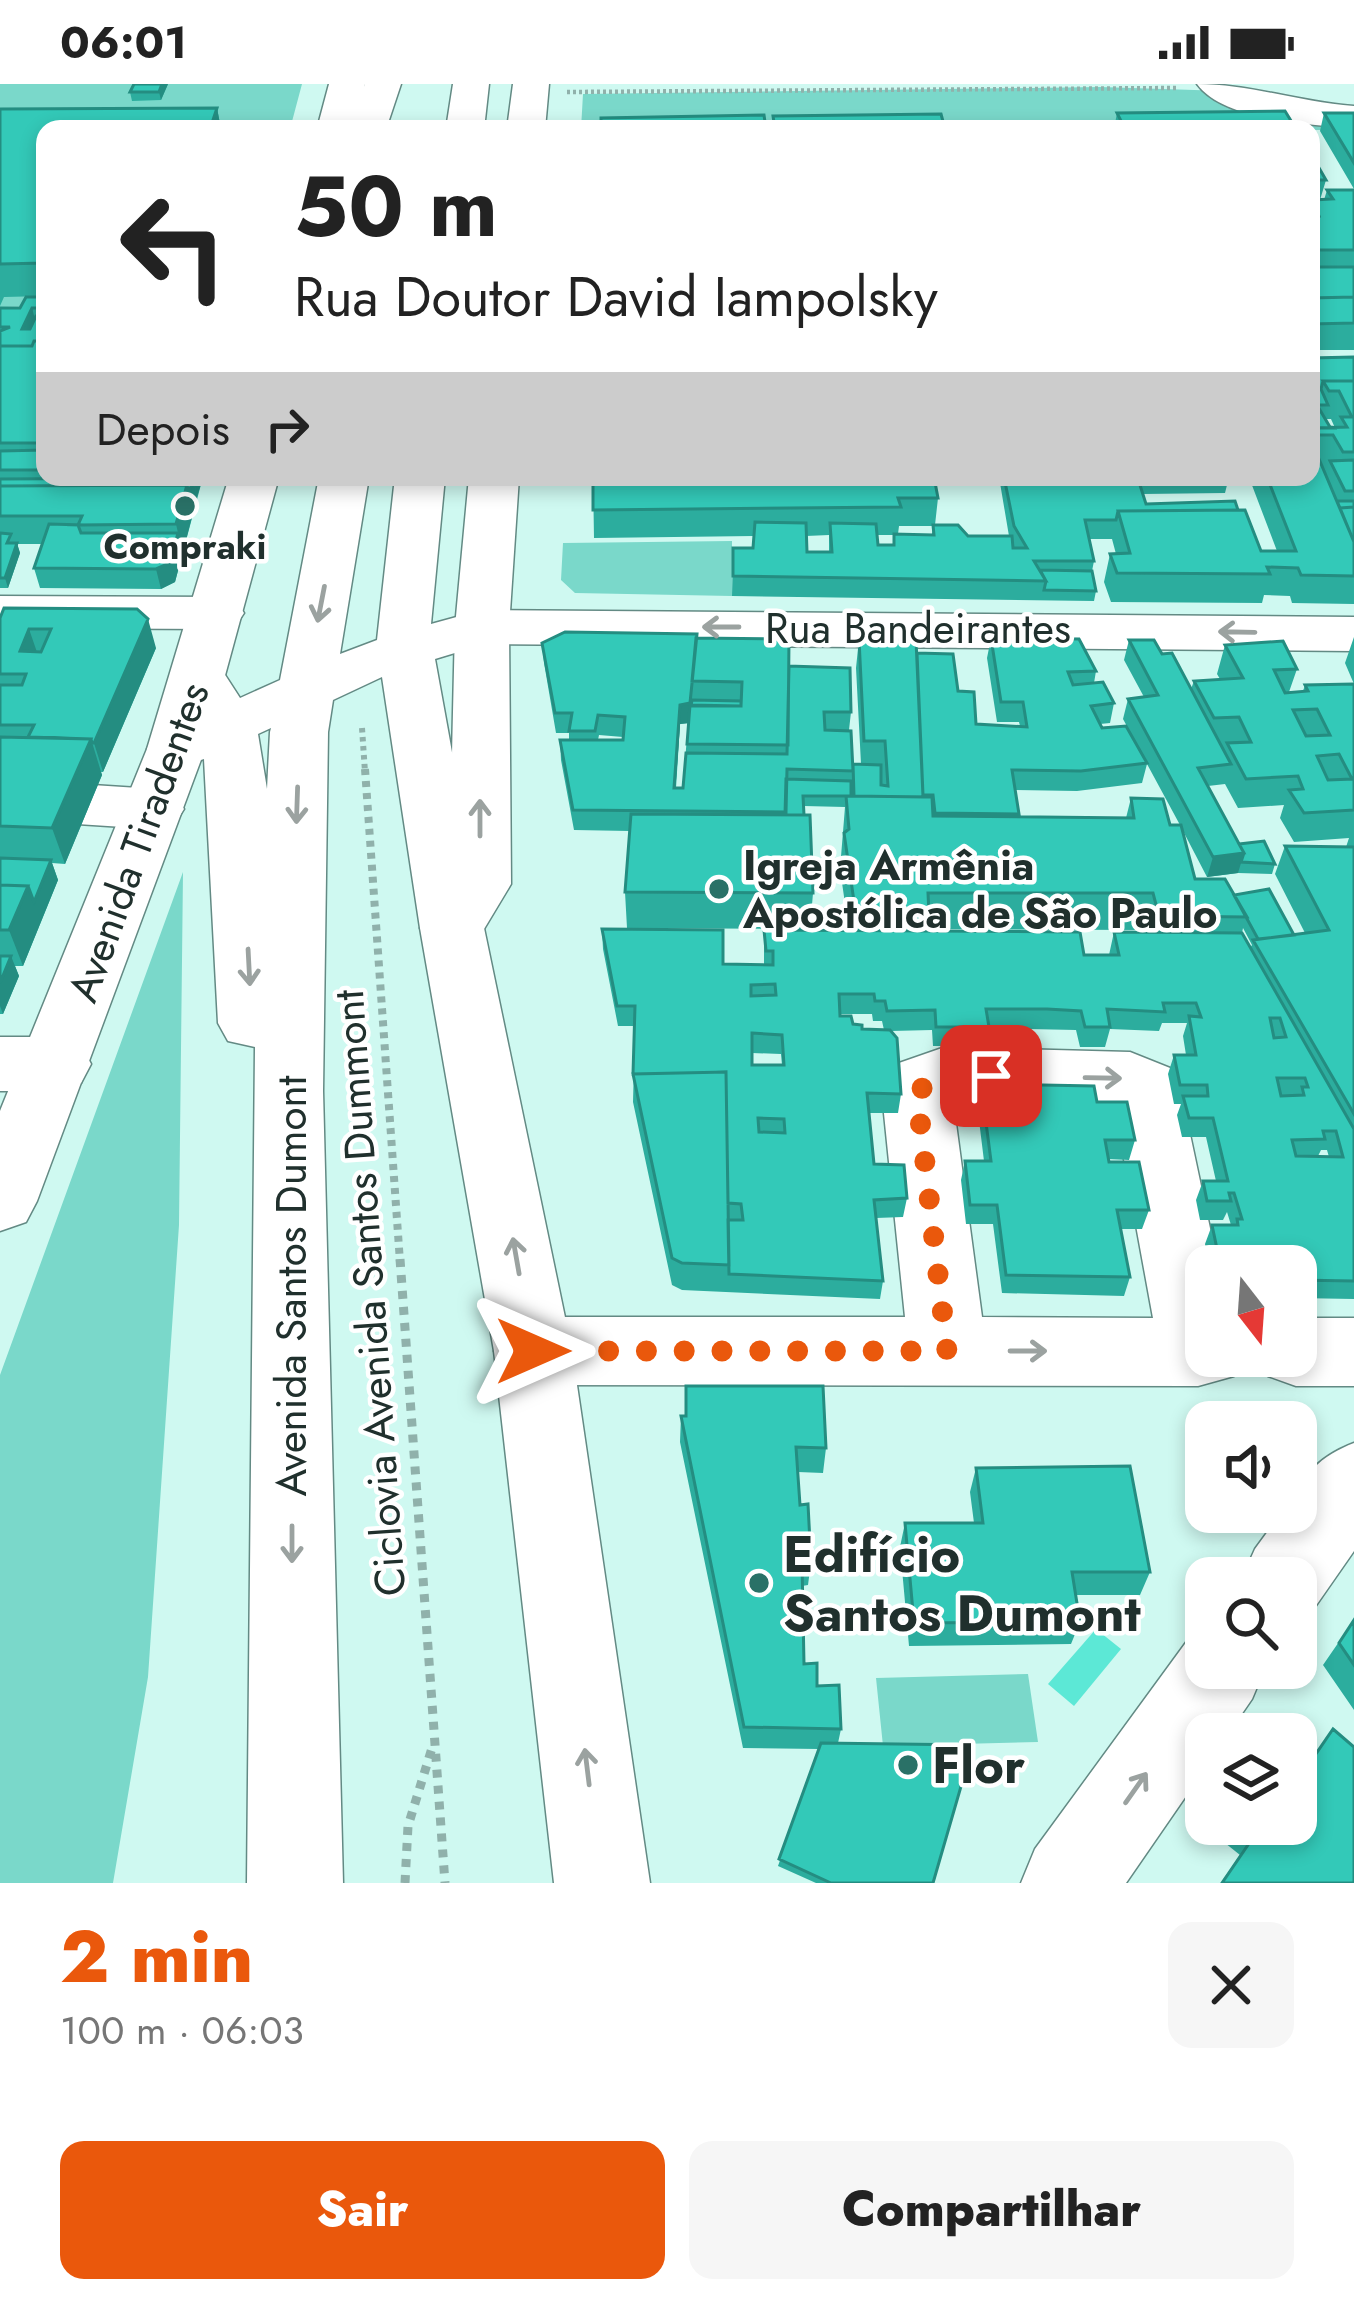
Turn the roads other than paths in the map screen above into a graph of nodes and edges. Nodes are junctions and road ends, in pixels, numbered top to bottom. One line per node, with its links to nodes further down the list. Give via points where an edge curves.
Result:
1 (347, 84): 7 (main road)
2 (383, 84): 8 (main road)
3 (412, 84): 9 (main road)
4 (471, 84): 10 (main road)
5 (1221, 88): 6 (main road, via 1278,110)
6 (1354, 117)
7 (338, 120)
8 (370, 120)
9 (406, 120)
10 (466, 120)
11 (252, 486): 16 (main road, Avenida Tiradentes)
12 (342, 486): 20 (main road, one-way to 20)
13 (419, 486): 19 (main road)
14 (493, 486): 17 (main road)
15 (0, 612): 16 (main road)
16 (217, 613): 21 (main road, Avenida Tiradentes)
17 (482, 627): 18 (main road, Rua Bandeirantes, one-way to 17); 19 (main road, Rua Bandeirantes); 24 (main road, one-way to 17, via 479,884)
18 (1354, 634)
19 (405, 648): 20 (main road, Rua Bandeirantes); 24 (main road)
20 (305, 688): 21 (main road, Rua Bandeirantes); 26 (main road, Avenida Santos Dumont, one-way to 26)
21 (201, 716): 23 (main road, Avenida Tiradentes); 26 (main road, one-way to 26, via 238,791 253,1042)
22 (0, 799): 23 (main road)
23 (154, 809): 25 (main road, Avenida Tiradentes)
24 (452, 928): 29 (main road, one-way to 24)
25 (28, 1064): 27 (main road, Avenida Tiradentes)
26 (288, 1091): 37 (main road, Avenida Santos Dumont, one-way to 37)
27 (0, 1201)
28 (1185, 1273): 30 (main road, one-way to 28, via 917,1094 923,1082 945,1074 1130,1078 1145,1087)
29 (533, 1351): 30 (main road); 38 (main road, one-way to 29)
30 (947, 1351): 31 (main road, one-way to 31)
31 (1185, 1352)
32 (1317, 1352): 33 (main road)
33 (1354, 1352)
34 (1354, 1481): 35 (main road)
35 (1301, 1557)
36 (1206, 1689): 39 (main road, one-way to 36)
37 (295, 1883)
38 (602, 1883)
39 (1069, 1883)

